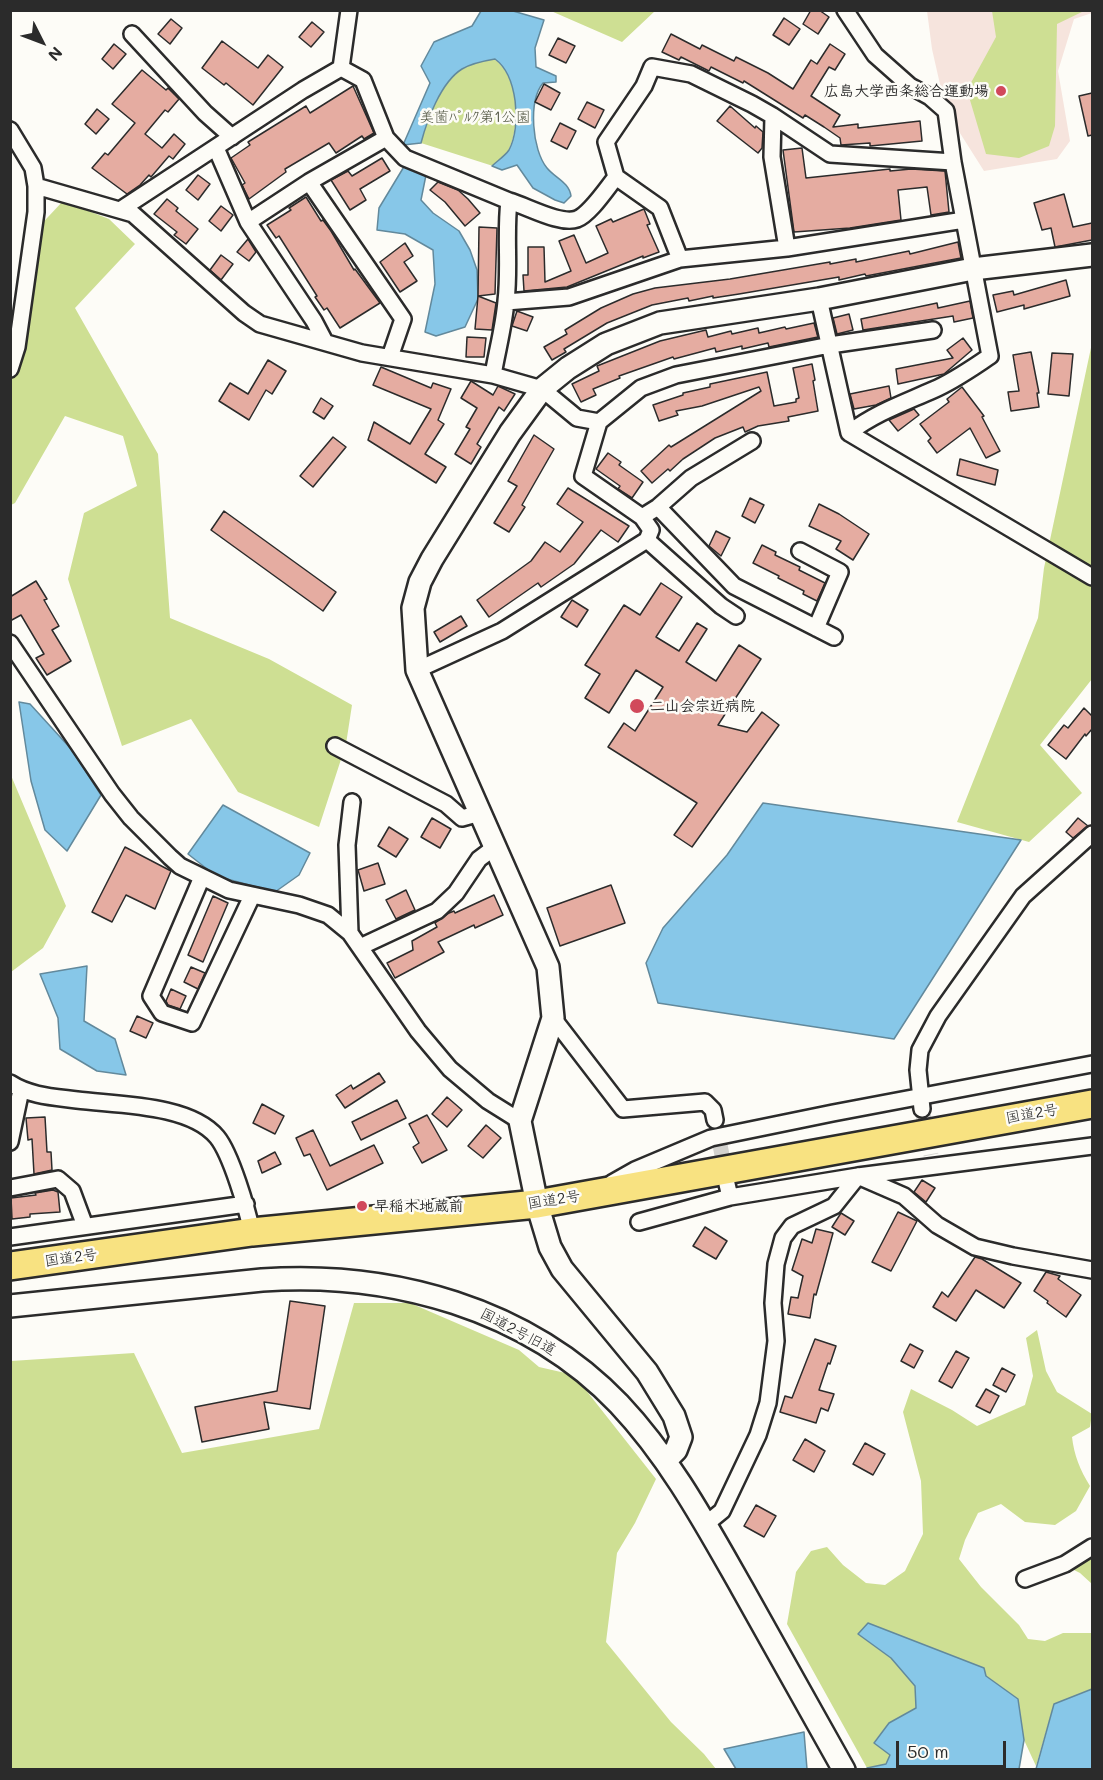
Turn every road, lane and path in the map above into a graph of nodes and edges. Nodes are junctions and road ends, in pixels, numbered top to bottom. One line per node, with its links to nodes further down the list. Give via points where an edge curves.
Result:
1 (349, 10): 4 (street)
2 (845, 10): 10 (street, via 875,55 946,111)
3 (132, 34): 7 (street)
4 (341, 68): 7 (street); 8 (street, via 363,80)
5 (773, 116): 10 (street, via 830,154); 11 (street, via 691,74 652,67 644,86 606,142); 18 (street, via 772,157)
6 (10, 130): 13 (street, via 33,168)
7 (232, 137): 9 (street)
8 (386, 138): 12 (street); 14 (street, via 405,158)
9 (216, 148): 15 (street); 17 (street)
10 (953, 162): 16 (street)
11 (616, 177): 14 (street, via 578,219 562,220); 20 (street, via 660,208)
12 (309, 182): 17 (street); 27 (street, via 403,318)
13 (36, 186): 15 (street); 28 (street, via 17,347)
14 (509, 201): 23 (street)
15 (120, 210): 25 (street, via 133,214 260,324)
16 (964, 220): 18 (street); 21 (street)
17 (248, 222): 25 (street)
18 (787, 248): 20 (street)
19 (1092, 255): 21 (street)
20 (680, 259): 23 (street, via 569,297)
21 (973, 269): 22 (street); 32 (street, via 990,356 935,390 886,410)
22 (819, 299): 26 (street); 30 (street, via 660,322 606,344)
23 (506, 302): 29 (street)
24 (933, 330): 26 (street)
25 (324, 340): 27 (street, via 362,353)
26 (830, 345): 31 (street, via 676,375 641,387); 32 (street)
27 (390, 357): 29 (street)
28 (10, 369)
29 (493, 375): 30 (street)
30 (542, 389): 31 (street, via 577,418); 43 (street, via 510,433 420,582 413,608)
31 (598, 422): 35 (street, via 583,476)
32 (849, 433): 38 (street)
33 (752, 441): 34 (street, via 691,478)
34 (658, 507): 35 (street); 40 (street, via 734,586)
35 (642, 517): 36 (street, via 651,530)
36 (647, 540): 39 (street); 43 (street, via 502,631)
37 (800, 550): 40 (street, via 840,572)
38 (1092, 577)
39 (736, 616)
40 (816, 628): 41 (street)
41 (834, 637)
42 (10, 643): 49 (street, via 131,818 180,866)
43 (417, 670): 46 (street)
44 (335, 746): 46 (street, via 446,804 462,818)
45 (352, 802): 51 (street, via 347,845)
46 (480, 813): 48 (street)
47 (1092, 834): 57 (street, via 1023,896 938,1016 921,1050 918,1070)
48 (495, 848): 52 (street, via 479,859 456,893 437,911); 53 (street, via 548,967)
49 (202, 877): 50 (street); 50 (street, via 152,996 162,1013 192,1023)
50 (252, 896): 51 (street, via 328,915)
51 (350, 933): 52 (street)
52 (360, 947): 59 (street, via 450,1069 488,1101)
53 (553, 1017): 59 (street); 60 (street, via 623,1109 705,1102 713,1110)
54 (1092, 1064): 57 (street)
55 (16, 1086): 62 (street); 67 (street, via 48,1096 172,1111 194,1119 217,1137)
56 (1092, 1094): 61 (highway)
57 (922, 1103): 66 (street, via 833,1113 711,1138 635,1170)
58 (1092, 1104): 61 (highway, 国道2号)
59 (520, 1120): 68 (street)
60 (715, 1120)
61 (988, 1122): 66 (highway, 国道2号)
62 (10, 1142)
63 (1092, 1146): 64 (street, via 932,1161)
64 (858, 1176): 69 (street, via 729,1191); 74 (street, via 904,1196 937,1225 975,1247); 77 (street, via 834,1206 792,1226 783,1238 775,1274 776,1341 768,1403 758,1435 722,1511)
65 (10, 1188): 70 (street, via 58,1179 72,1191)
66 (594, 1194): 68 (highway, 国道2号)
67 (246, 1204): 70 (street); 71 (street)
68 (537, 1204): 71 (highway, 国道2号); 76 (street, via 550,1247 562,1269 647,1372 674,1416 681,1437)
69 (639, 1222)
70 (85, 1226): 72 (street)
71 (252, 1232): 73 (highway, 国道2号)
72 (10, 1237)
73 (10, 1266)
74 (1092, 1270)
75 (10, 1306): 76 (street, 国道2号旧道, via 297,1277 378,1284 430,1294 474,1309 553,1349 618,1403)
76 (666, 1460): 77 (street, 国道2号旧道)
77 (706, 1524): 80 (street, 国道2号旧道)
78 (1092, 1547): 79 (street, via 1065,1564)
79 (1025, 1579)
80 (844, 1770)

